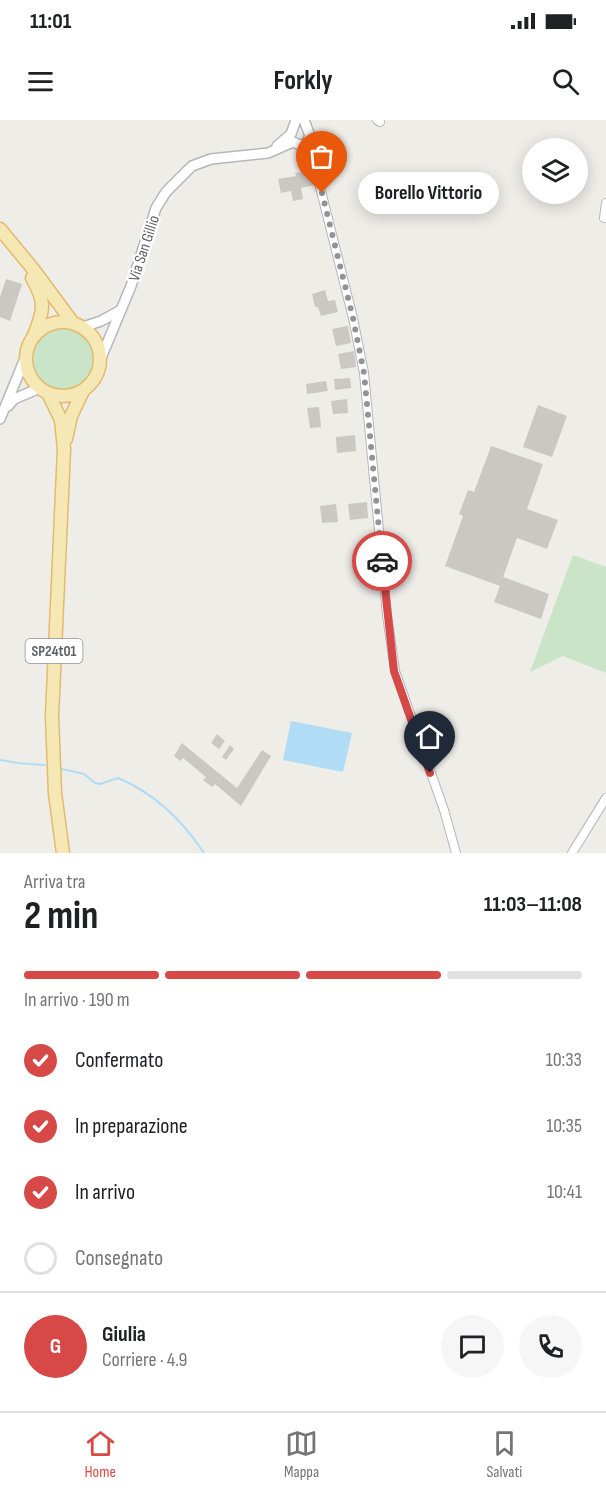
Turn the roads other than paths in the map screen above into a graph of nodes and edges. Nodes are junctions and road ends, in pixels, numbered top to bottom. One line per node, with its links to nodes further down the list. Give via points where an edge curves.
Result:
1 (306, 124): 2 (street); 3 (street, via 310,136)
2 (294, 131): 3 (street, via 300,145); 8 (street, Via San Gillio, via 268,153 211,159 192,166 166,192 156,208)
3 (306, 144): 19 (street, via 311,151 364,373 394,671)
4 (606, 203): 5 (street)
5 (604, 218)
6 (0, 229): 7 (main road)
7 (15, 246): 9 (main road); 10 (main road, via 43,302)
8 (121, 310): 9 (street, via 101,321); 12 (street, Via San Gillio)
9 (78, 325): 10 (main road, via 50,324); 12 (main road, via 95,341)
10 (32, 338): 11 (main road)
11 (26, 356): 13 (main road, SP24t01, via 32,379); 15 (street)
12 (100, 358): 14 (main road, SP24t01, via 96,378)
13 (44, 391): 14 (main road, via 61,396); 15 (street, via 14,399); 16 (main road, SP24t01, via 61,420)
14 (83, 391): 16 (main road, SP24t01, via 71,416)
15 (1, 417)
16 (64, 448): 18 (main road, SP24t01, via 52,716 55,794)
17 (606, 798): 20 (street)
18 (63, 853)
19 (456, 853)
20 (572, 853)

